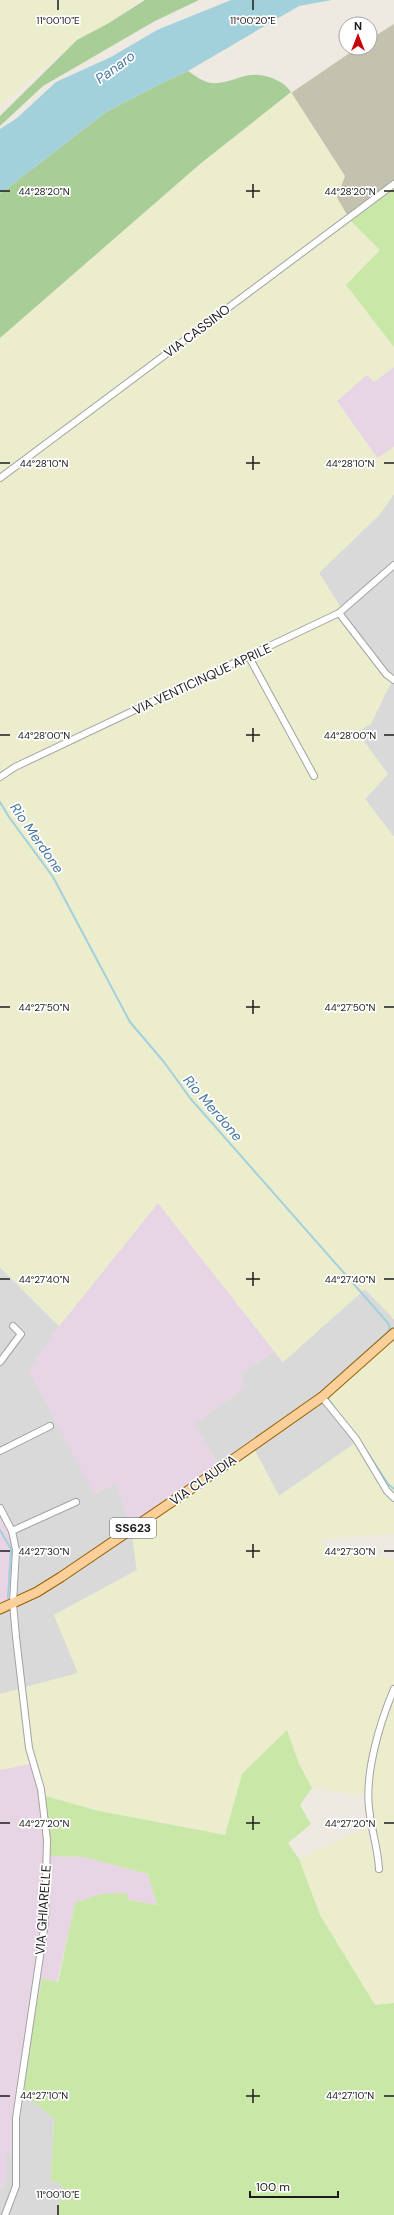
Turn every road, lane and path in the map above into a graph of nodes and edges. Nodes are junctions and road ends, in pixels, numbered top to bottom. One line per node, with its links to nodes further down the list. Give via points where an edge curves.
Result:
1 (394, 184): 2 (street, VIA CASSINO)
2 (0, 478)
3 (394, 565): 4 (street, VIA VENTICINQUE APRILE)
4 (339, 613): 5 (street, VIA VENTICINQUE APRILE); 6 (street, via 386,674)
5 (249, 657): 7 (street); 8 (street, VIA VENTICINQUE APRILE, via 65,743)
6 (394, 680)
7 (314, 776)
8 (0, 777)
9 (13, 1326): 11 (street, via 21,1334)
10 (394, 1332): 12 (main road, VIA CLAUDIA / SS623)
11 (0, 1362)
12 (322, 1397): 15 (street, via 356,1439 387,1491); 19 (main road, VIA CLAUDIA / SS623, via 61,1577)
13 (50, 1426): 14 (street)
14 (0, 1451)
15 (394, 1498)
16 (76, 1502): 18 (street)
17 (0, 1508): 18 (street)
18 (12, 1531): 19 (street, via 16,1550)
19 (13, 1603): 20 (main road, VIA CLAUDIA / SS623); 23 (street, VIA GHIARELLE, via 29,1748 41,1789 46,1863 45,1922 16,2118 16,2186)
20 (0, 1609)
21 (394, 1689): 22 (street, via 383,1714 368,1796)
22 (379, 1869)
23 (5, 2215)

